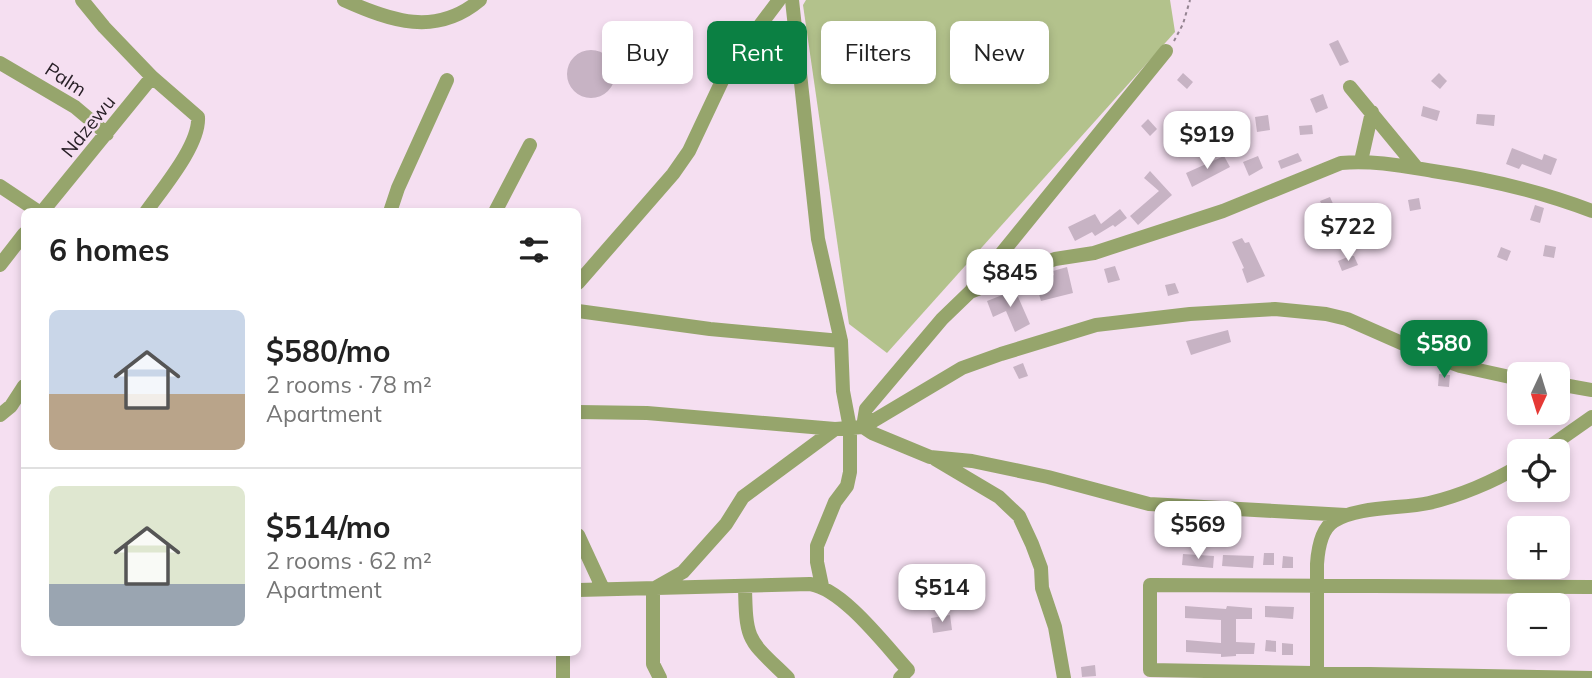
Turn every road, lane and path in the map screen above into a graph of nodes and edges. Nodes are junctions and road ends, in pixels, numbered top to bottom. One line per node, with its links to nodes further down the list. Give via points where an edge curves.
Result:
1 (82, 0): 9 (street)
2 (344, 0): 3 (street, via 386,17 423,22 452,17)
3 (480, 0)
4 (779, 0): 26 (street, via 722,81 673,174)
5 (792, 0): 29 (street, via 818,239)
6 (1191, 0): 7 (path)
7 (1166, 51): 27 (street)
8 (0, 63): 13 (street, Palm, via 75,107)
9 (152, 77): 13 (street, Ndzewu); 20 (street, via 199,120 188,150)
10 (447, 80): 21 (street)
11 (1350, 87): 12 (street)
12 (1373, 113): 15 (street); 16 (street)
13 (107, 134): 19 (street, Ndzewu)
14 (530, 145): 22 (street)
15 (1361, 161): 16 (street); 27 (street, via 1341,163 1223,211 1094,253 1055,259)
16 (1416, 167): 23 (street, via 1497,181)
17 (0, 186): 18 (street)
18 (35, 208)
19 (44, 208)
20 (149, 208)
21 (391, 208)
22 (497, 208)
23 (1592, 211)
24 (21, 238): 25 (street)
25 (0, 265)
26 (581, 280)
27 (970, 292): 37 (street)
28 (581, 311): 29 (street)
29 (841, 341): 37 (street)
30 (1507, 376): 37 (street, via 1460,366 1326,314 1275,309 1190,314 1096,326 1001,354 962,368)
31 (1570, 386): 32 (street)
32 (1592, 390)
33 (21, 391): 35 (street)
34 (581, 412): 37 (street)
35 (0, 415)
36 (1592, 417): 38 (street)
37 (849, 428): 39 (street); 45 (street, via 847,486 835,502 817,546); 48 (street, via 743,498 683,572)
38 (1561, 439)
39 (930, 457): 41 (street, via 985,463 1149,504); 56 (street, via 999,498 1019,516 1041,568)
40 (1507, 472): 41 (street, via 1431,503)
41 (1346, 515): 43 (street, via 1328,526 1322,538)
42 (581, 542): 47 (street)
43 (1317, 584): 46 (street); 51 (street); 51 (street, via 1150,585 1150,670)
44 (745, 586): 45 (street); 48 (street); 54 (street, via 750,640)
45 (822, 586): 55 (street, via 845,603 908,670)
46 (1592, 587)
47 (603, 589): 48 (street); 49 (street)
48 (653, 589): 53 (street, via 653,664)
49 (581, 590)
50 (563, 656): 52 (street)
51 (1317, 675): 57 (street)
52 (563, 678)
53 (660, 678)
54 (788, 678)
55 (900, 678)
56 (1064, 678)
57 (1592, 678)

